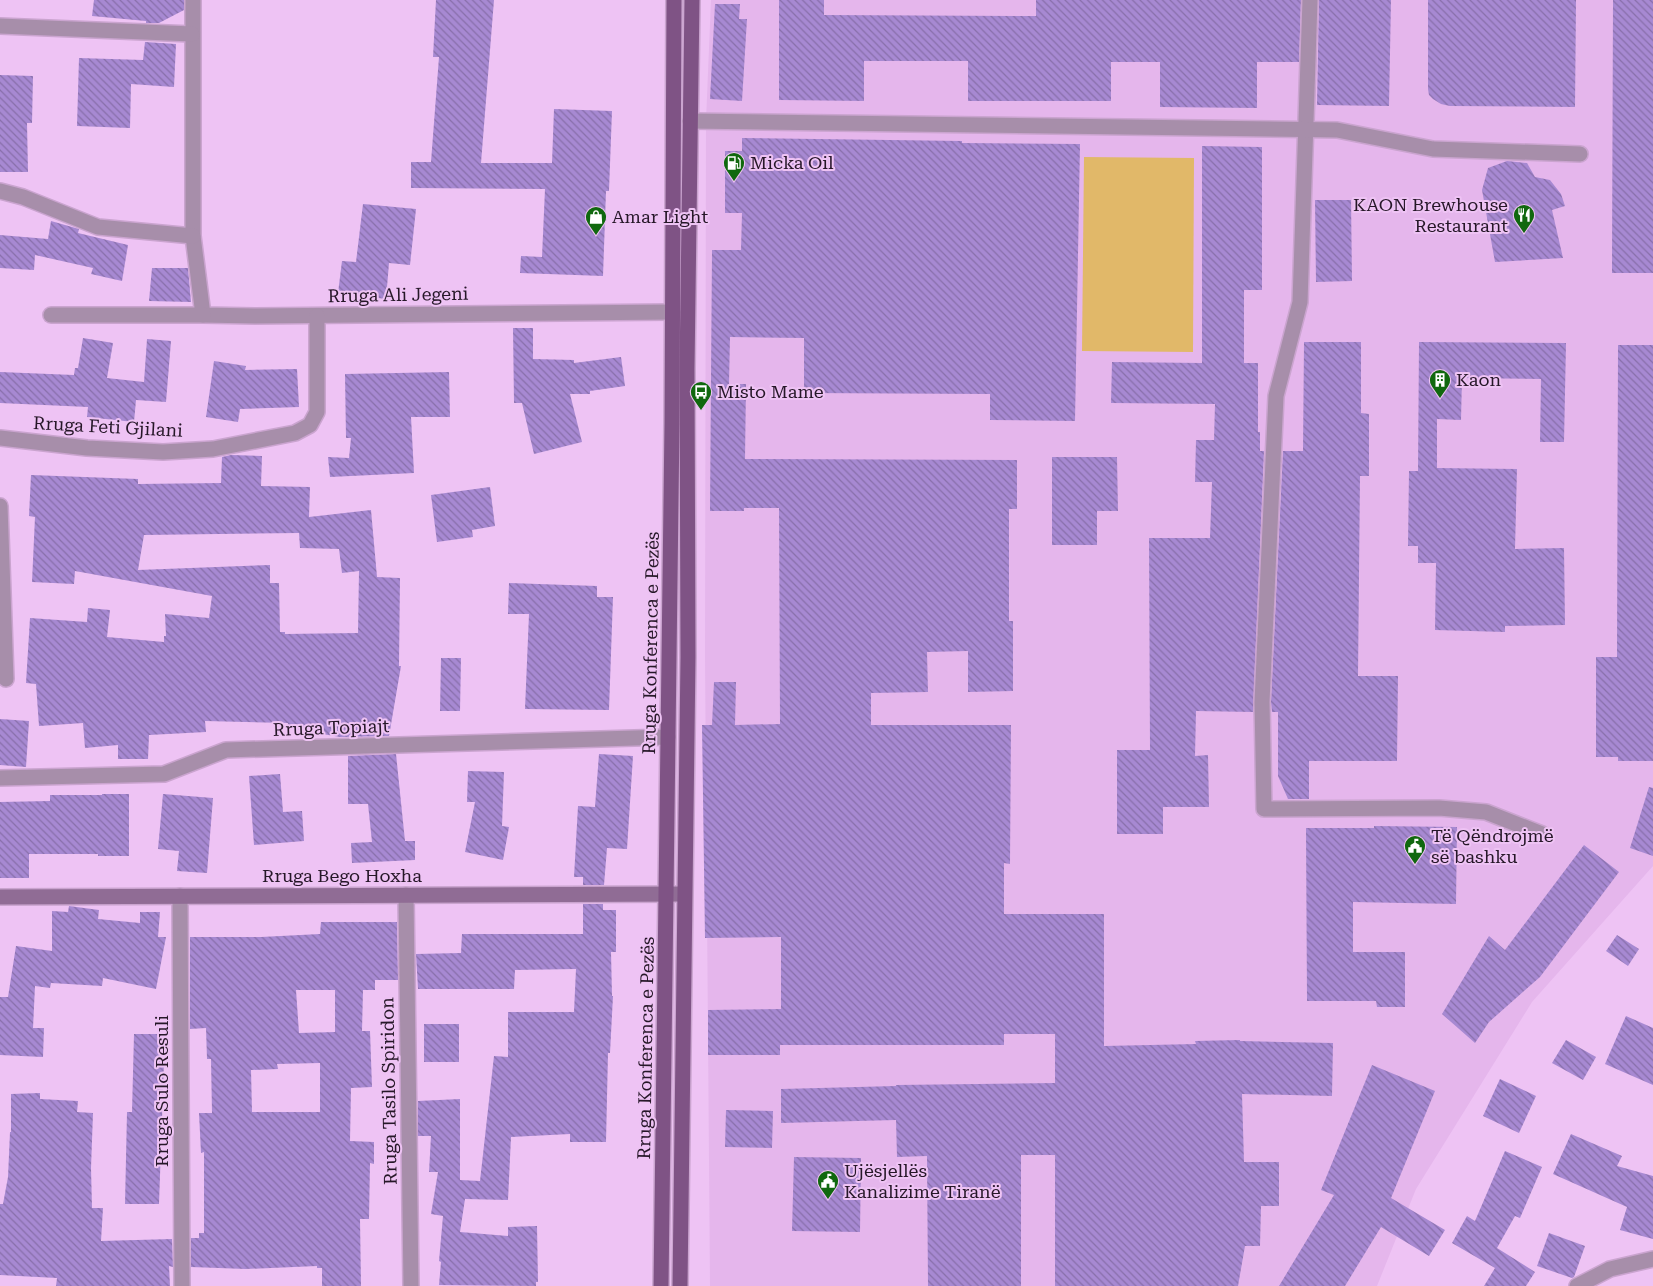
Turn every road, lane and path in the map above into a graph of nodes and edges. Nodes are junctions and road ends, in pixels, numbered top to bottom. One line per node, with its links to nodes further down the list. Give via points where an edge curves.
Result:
1 (193, 0): 6 (street)
2 (674, 0): 12 (main road, Rruga Konferenca e Pezës)
3 (692, 0): 7 (main road, Rruga Konferenca e Pezës)
4 (1310, 0): 8 (street)
5 (0, 26): 6 (street)
6 (192, 34): 11 (street)
7 (690, 121): 8 (street); 23 (main road, Rruga Konferenca e Pezës)
8 (1305, 129): 9 (street, via 1337,130 1433,149); 21 (street, via 1300,302 1276,396 1262,702 1264,810 1439,808 1486,812)
9 (1580, 154)
10 (0, 191): 11 (street, via 98,227)
11 (193, 236): 14 (street)
12 (673, 312): 15 (street, Rruga Ali Jegeni); 19 (main road, Rruga Konferenca e Pezës)
13 (51, 315): 14 (street, Rruga Ali Jegeni)
14 (203, 315): 15 (street, Rruga Ali Jegeni)
15 (317, 316): 16 (street, Rruga Feti Gjilani, via 317,412 310,425 295,433 213,449 163,452 87,448)
16 (0, 438)
17 (0, 506): 18 (street)
18 (6, 679)
19 (668, 737): 20 (street, Rruga Topiajt, via 226,750 164,774); 22 (main road, Rruga Konferenca e Pezës)
20 (0, 778)
21 (1542, 834)
22 (667, 893): 23 (street, Rruga Bego Hoxha); 24 (street, Rruga Bego Hoxha); 30 (main road, Rruga Konferenca e Pezës)
23 (684, 894): 31 (main road, Rruga Konferenca e Pezës)
24 (406, 895): 25 (street, Rruga Bego Hoxha); 29 (street, Rruga Tasilo Spiridon)
25 (180, 896): 26 (street, Rruga Bego Hoxha); 28 (street, Rruga Sulo Resuli)
26 (0, 897)
27 (1653, 1259): 32 (street, via 1610,1269)
28 (182, 1286)
29 (411, 1286)
30 (661, 1286)
31 (680, 1286)
32 (1577, 1286)

